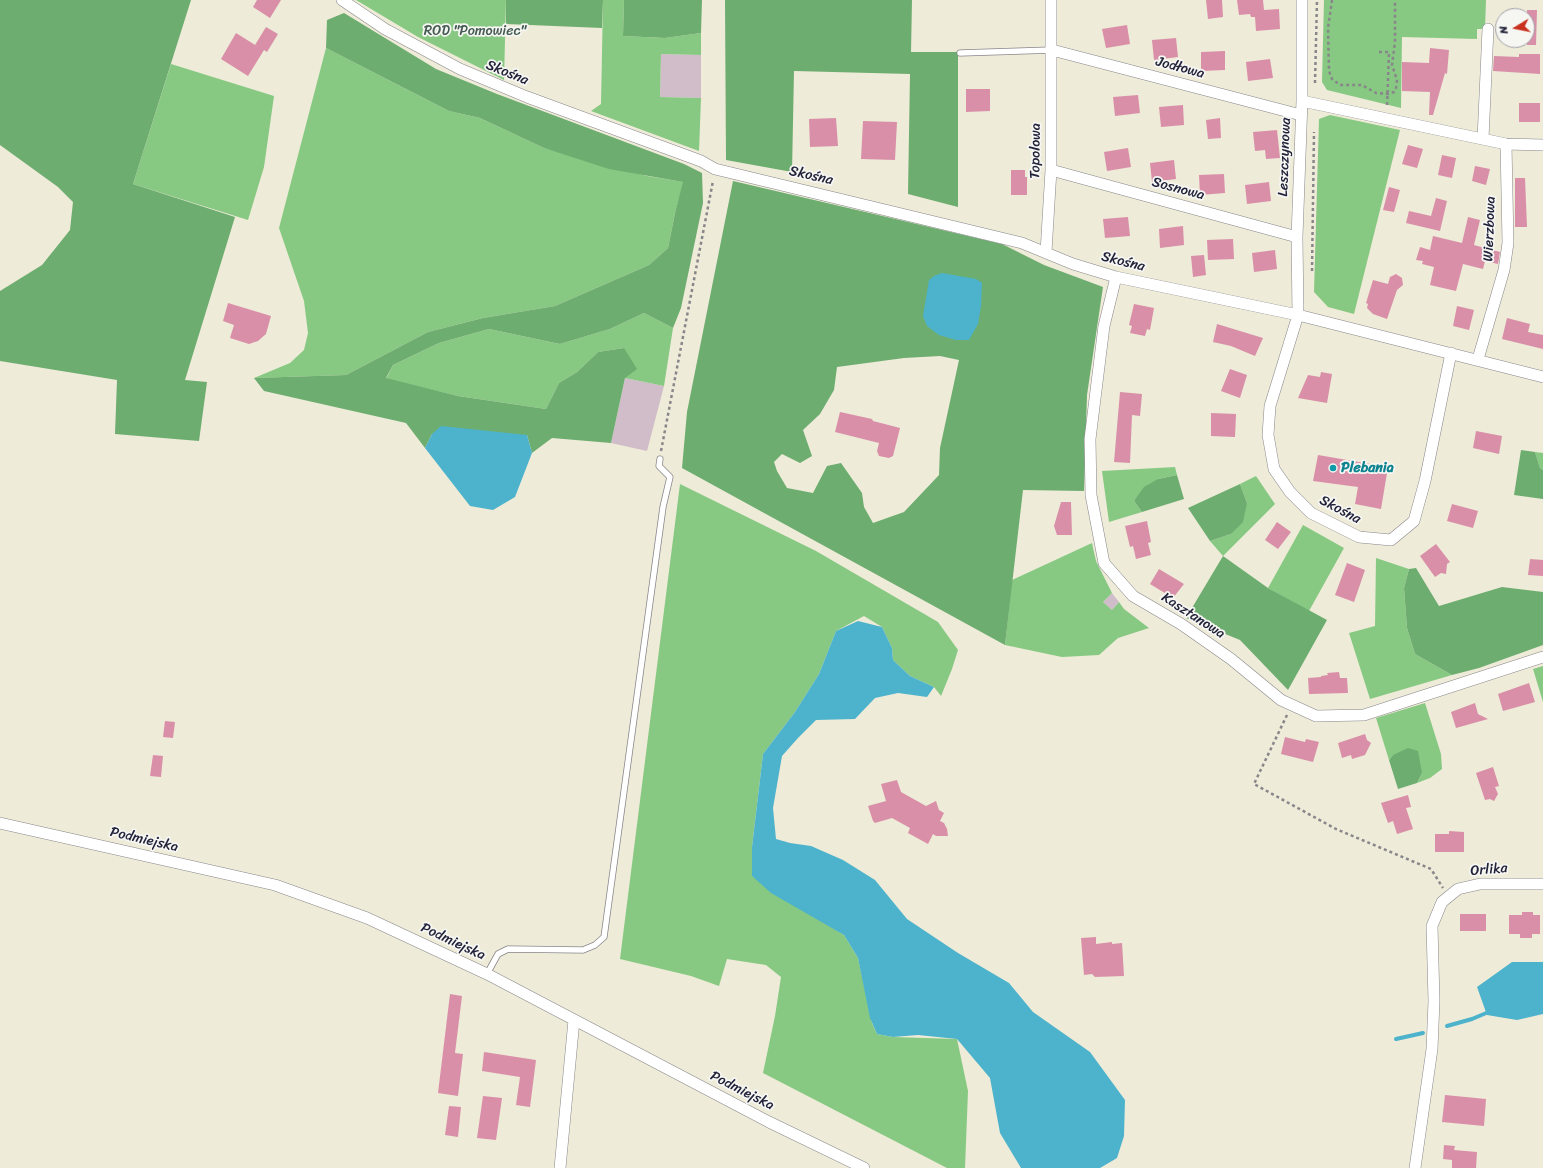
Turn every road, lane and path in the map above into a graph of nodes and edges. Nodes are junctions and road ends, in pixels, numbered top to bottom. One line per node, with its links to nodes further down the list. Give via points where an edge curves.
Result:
1 (342, 0): 20 (street, Skośna, via 385,29 460,69)
2 (1051, 0): 8 (street, Topolowa)
3 (1302, 0): 13 (street, Leszczynowa)
4 (1317, 0): 11 (path)
5 (1332, 0): 12 (path, via 1328,28 1329,71 1332,79 1340,85 1362,84 1376,93)
6 (1395, 0): 12 (path, via 1396,42 1392,65 1397,80 1394,92)
7 (1488, 29): 17 (street)
8 (1052, 50): 10 (lane); 15 (street, Jodłowa); 21 (street, Topolowa)
9 (1379, 52): 12 (path, via 1389,52)
10 (960, 53)
11 (1315, 89)
12 (1388, 94): 14 (path)
13 (1302, 100): 15 (street, Leszczynowa); 17 (street)
14 (1387, 112)
15 (1301, 115): 22 (street, Leszczynowa)
16 (1314, 128): 24 (path)
17 (1483, 139): 18 (street)
18 (1506, 144): 19 (street); 28 (street, Wierzbowa, via 1508,243 1504,270)
19 (1543, 145)
20 (715, 168): 23 (street, Skośna, via 1022,243); 30 (path)
21 (1051, 170): 22 (street, Sosnowa); 23 (street, Topolowa)
22 (1297, 237): 26 (street, Leszczynowa)
23 (1046, 252): 25 (street, Skośna, via 1073,264)
24 (1312, 271)
25 (1116, 276): 26 (street, Skośna); 32 (street, Kasztanowa, via 1104,326 1090,438 1091,495 1104,563 1133,596 1181,624 1231,659 1281,700)
26 (1298, 316): 27 (street, Skośna); 27 (street, Skośna, via 1270,406 1268,435 1274,469 1290,492 1311,513 1359,537 1391,540 1414,521 1425,481)
27 (1451, 353): 28 (street, Skośna)
28 (1478, 359): 29 (street, Skośna)
29 (1543, 377)
30 (660, 459): 36 (lane, via 659,466 670,477 663,507 604,937 595,945 582,950 508,949 498,954)
31 (1543, 657): 32 (street, Kasztanowa, via 1364,715 1316,716)
32 (1292, 705): 35 (path, via 1254,784 1336,829 1431,868)
33 (0, 823): 36 (street, Podmiejska, via 275,885 367,918)
34 (1543, 884): 35 (street, Orlika, via 1480,884 1458,889)
35 (1445, 900): 40 (street, via 1432,926 1432,1049)
36 (487, 974): 37 (street, Podmiejska)
37 (574, 1020): 38 (street); 39 (street, Podmiejska, via 769,1122)
38 (560, 1168)
39 (864, 1168)
40 (1415, 1168)

